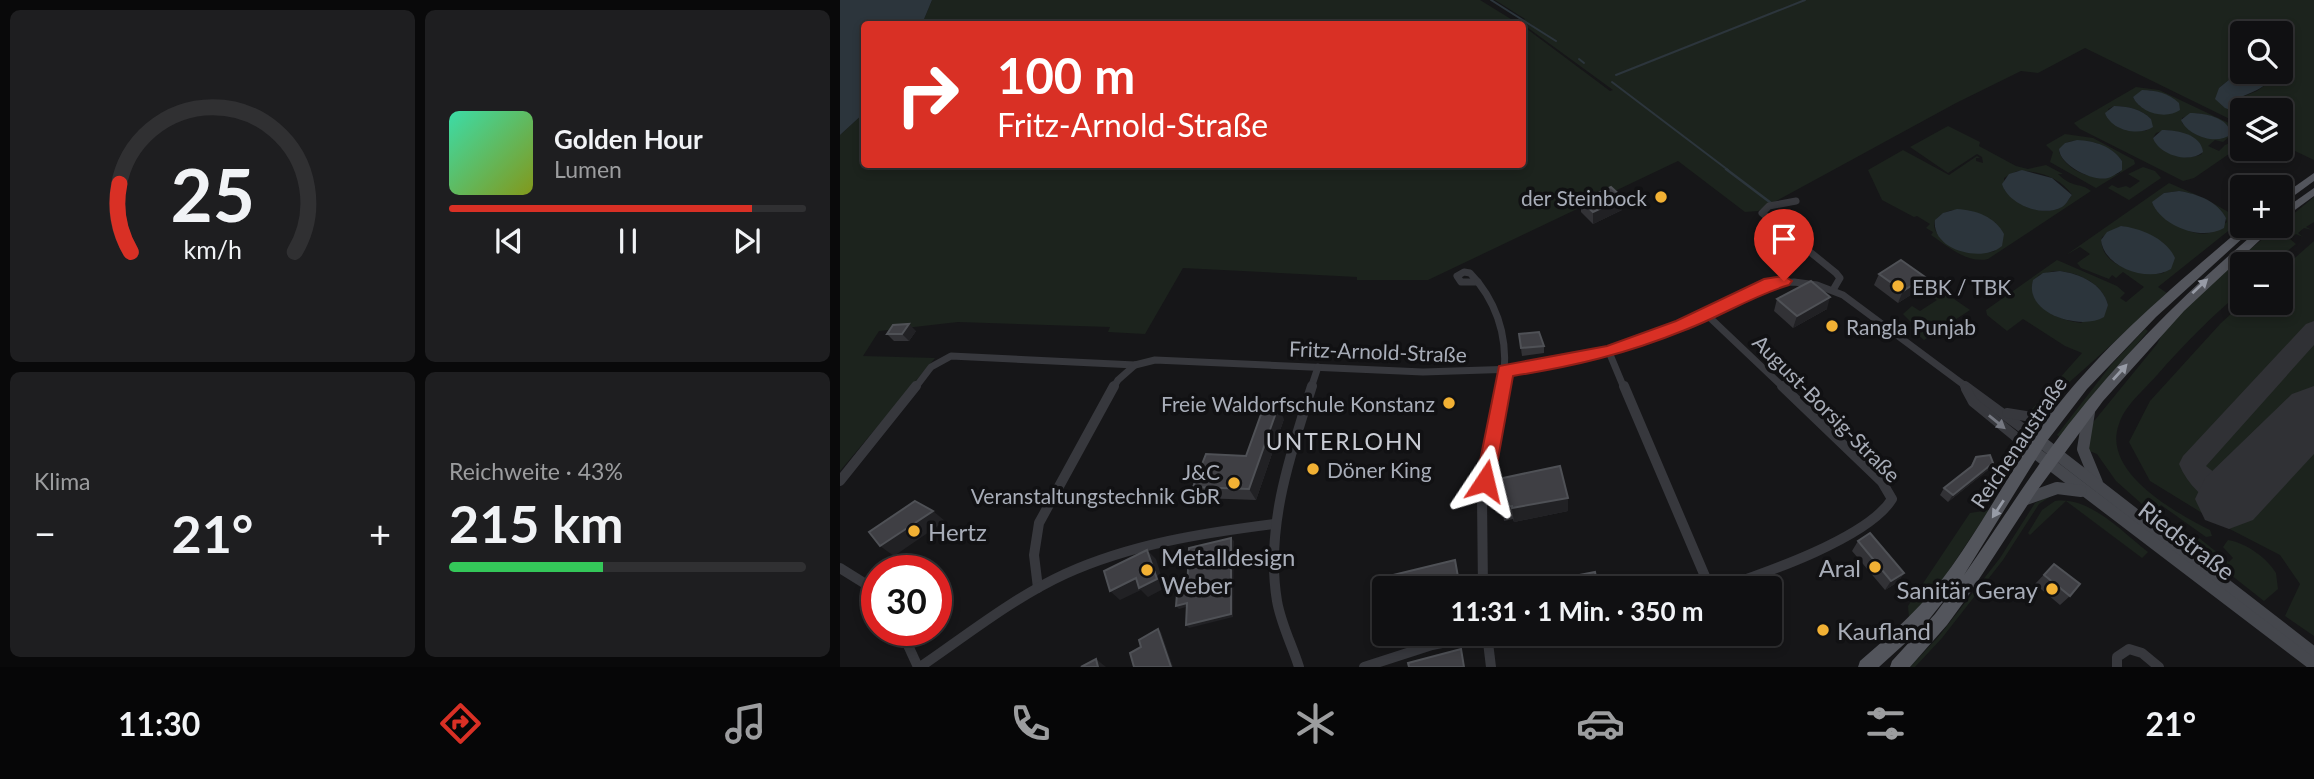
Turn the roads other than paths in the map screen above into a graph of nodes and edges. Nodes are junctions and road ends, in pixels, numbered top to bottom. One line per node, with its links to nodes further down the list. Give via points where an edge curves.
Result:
1 (2314, 176): 3 (main road)
2 (2314, 191): 5 (main road)
3 (2293, 192)
4 (1797, 201): 9 (street, via 1769,206 1762,213 1836,273 1840,278)
5 (2293, 208)
6 (2237, 238): 18 (main road, Reichenaustraße, via 2112,352)
7 (2256, 238): 16 (main road, Reichenaustraße, one-way to 7, via 2167,318)
8 (1478, 282): 14 (street, via 1501,319)
9 (1833, 290): 10 (street, Fritz-Arnold-Straße, via 1799,281 1770,283); 15 (street, Fritz-Arnold-Straße)
10 (1706, 314): 11 (street, Fritz-Arnold-Straße); 28 (street, August-Borsig-Straße, via 1882,482 1892,499 1887,510 1853,531)
11 (1609, 352): 14 (street, Fritz-Arnold-Straße); 27 (street)
12 (1135, 365): 13 (street, Fritz-Arnold-Straße, via 1155,360); 21 (street, Fritz-Arnold-Straße, via 951,356 931,367); 30 (street, via 1118,380 1040,523 1034,555)
13 (1318, 368): 14 (street, Fritz-Arnold-Straße); 24 (street)
14 (1505, 370): 26 (street, via 1482,499)
15 (1966, 389): 17 (street, Fritz-Arnold-Straße); 19 (street, Fritz-Arnold-Straße, one-way to 19, via 1973,402)
16 (2090, 409): 20 (main road, Reichenaustraße); 22 (street, via 2081,445)
17 (2004, 412): 18 (street, Fritz-Arnold-Straße, via 2038,418); 19 (street, Fritz-Arnold-Straße)
18 (2060, 412): 19 (main road, Reichenaustraße)
19 (2037, 446): 20 (street, Riedstraße); 40 (main road, Reichenaustraße, one-way to 40, via 1934,601)
20 (2051, 458): 22 (street, Riedstraße); 23 (main road, Reichenaustraße)
21 (840, 481)
22 (2095, 491): 23 (street, via 2057,488); 34 (street, Riedstraße); 35 (street, Riedstraße)
23 (2023, 500): 41 (main road, Reichenaustraße, via 1961,594)
24 (1274, 524): 30 (street, via 1150,545); 37 (street, via 1278,603)
25 (840, 568): 29 (street)
26 (1483, 576)
27 (1705, 576)
28 (1756, 576)
29 (861, 581)
30 (1038, 589): 36 (street)
31 (909, 646): 36 (street)
32 (1429, 646): 38 (street)
33 (1488, 646): 39 (street)
34 (2314, 653)
35 (2314, 665)
36 (919, 667)
37 (1299, 667)
38 (1364, 667)
39 (1491, 667)
40 (1866, 667)
41 (1898, 667)
42 (2117, 667): 43 (street, via 2117,657 2129,649)
43 (2159, 667)

